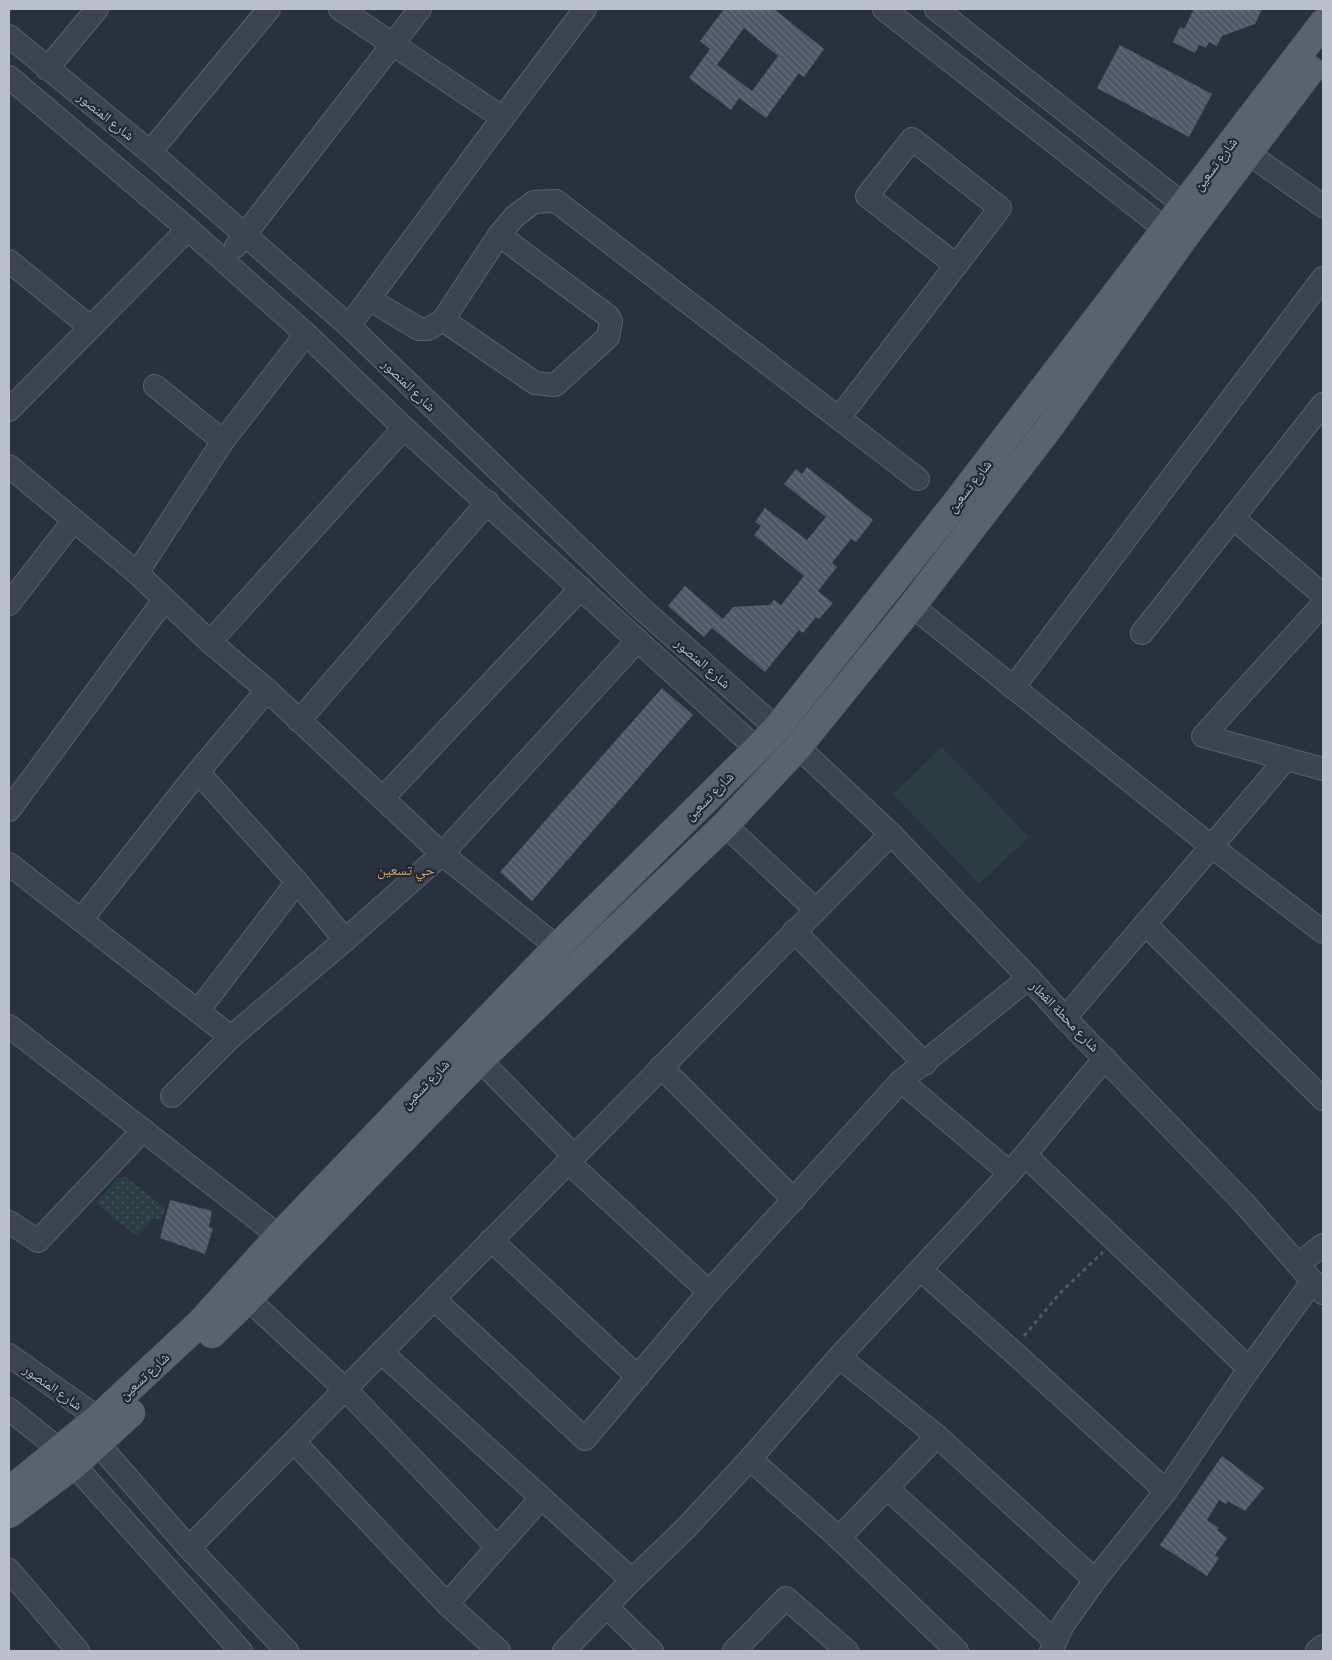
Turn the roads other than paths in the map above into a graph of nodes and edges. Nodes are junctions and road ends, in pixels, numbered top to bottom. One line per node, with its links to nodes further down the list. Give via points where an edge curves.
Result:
1 (97, 9): 12 (street)
2 (269, 9): 15 (street)
3 (340, 9): 10 (street)
4 (420, 9): 10 (street)
5 (585, 9): 14 (street)
6 (884, 9): 20 (street)
7 (936, 9): 17 (street)
8 (1323, 23): 17 (main road, شارع تسعين)
9 (9, 36): 12 (street, شارع المنصور)
10 (392, 44): 14 (street); 21 (street)
11 (1323, 54): 16 (main road, شارع تسعين)
12 (48, 69): 15 (street, شارع المنصور)
13 (9, 77): 19 (street, شارع المنصور)
14 (503, 118): 27 (street)
15 (150, 152): 21 (street, شارع المنصور)
16 (1249, 154): 18 (street); 48 (main road, شارع تسعين, via 1186,235 1049,428)
17 (1184, 205): 20 (main road, شارع تسعين)
18 (1323, 206)
19 (188, 229): 24 (street, شارع المنصور); 30 (street)
20 (1165, 229): 55 (main road, شارع تسعين, via 955,504)
21 (245, 235): 24 (street); 29 (street, شارع المنصور)
22 (499, 235): 28 (street); 28 (street, via 608,316 611,321 608,338 555,385 535,383); 35 (street, via 515,216 534,202 556,201)
23 (9, 261): 30 (street)
24 (224, 261): 31 (street, شارع المنصور)
25 (956, 264): 25 (street, via 867,196 912,140 1000,208); 35 (street)
26 (1323, 278): 52 (street)
27 (369, 299): 28 (street, via 419,329); 29 (street)
28 (443, 320)
29 (349, 326): 55 (street, شارع المنصور, via 642,609)
30 (90, 327): 34 (street)
31 (306, 334): 36 (street, شارع المنصور); 37 (street)
32 (155, 386): 37 (street)
33 (1323, 404): 41 (street)
34 (9, 410)
35 (839, 418): 39 (street)
36 (404, 428): 40 (street, شارع المنصور); 51 (street)
37 (223, 441): 43 (street)
38 (9, 466): 42 (street)
39 (918, 479)
40 (488, 502): 44 (street, شارع المنصور); 54 (street)
41 (1233, 518): 45 (street); 49 (street)
42 (74, 520): 43 (street); 47 (street)
43 (137, 573): 46 (street)
44 (581, 588): 50 (street, شارع المنصور); 62 (street)
45 (1321, 592): 58 (street, via 1203,736)
46 (164, 600): 51 (street); 63 (street)
47 (9, 604)
48 (912, 606): 52 (street); 56 (main road, شارع تسعين)
49 (1142, 633)
50 (638, 640): 57 (street, شارع المنصور); 67 (street)
51 (210, 642): 53 (street)
52 (1013, 688): 66 (street)
53 (267, 690): 54 (street); 61 (street)
54 (300, 721): 62 (street)
55 (776, 728): 56 (street, شارع المنصور); 57 (main road, شارع تسعين)
56 (798, 747): 59 (main road, شارع تسعين); 65 (street, شارع محطة القطار)
57 (757, 749): 59 (street, شارع المنصور); 76 (main road, شارع تسعين)
58 (1286, 759): 60 (street); 66 (street)
59 (779, 769): 64 (main road, شارع تسعين)
60 (1323, 769)
61 (198, 772): 69 (street); 71 (street)
62 (383, 798): 67 (street)
63 (9, 810)
64 (725, 825): 70 (street); 83 (main road, شارع تسعين)
65 (891, 834): 70 (street); 77 (street, شارع محطة القطار)
66 (1212, 846): 72 (street); 74 (street)
67 (442, 854): 75 (street); 76 (street)
68 (9, 864): 71 (street)
69 (297, 882): 75 (street); 78 (street)
70 (816, 910): 73 (street)
71 (81, 920): 78 (street)
72 (1145, 924): 79 (street); 88 (street)
73 (794, 932): 84 (street); 85 (street)
74 (1323, 932)
75 (345, 940): 81 (street)
76 (557, 947): 95 (main road, شارع تسعين)
77 (1029, 978): 79 (street, شارع محطة القطار); 84 (street)
78 (198, 1011): 81 (street)
79 (1065, 1018): 82 (street, شارع محطة القطار)
80 (9, 1026): 89 (street)
81 (231, 1037): 87 (street)
82 (1105, 1058): 90 (street); 98 (street, شارع محطة القطار)
83 (480, 1060): 91 (street); 102 (main road, شارع تسعين)
84 (924, 1064): 86 (street)
85 (661, 1067): 91 (street); 93 (street)
86 (901, 1081): 92 (street); 93 (street)
87 (172, 1096)
88 (1323, 1099)
89 (143, 1130): 94 (street, via 38,1241); 95 (street)
90 (1025, 1154): 92 (street); 107 (street)
91 (571, 1159): 96 (street); 101 (street)
92 (1010, 1173): 99 (street)
93 (794, 1200): 101 (street)
94 (9, 1222)
95 (279, 1236): 111 (main road, شارع تسعين)
96 (491, 1240): 103 (street); 108 (street)
97 (1323, 1245): 98 (street)
98 (1298, 1264): 100 (street, شارع محطة القطار)
99 (921, 1270): 106 (street); 118 (street)
100 (1318, 1287): 107 (street)
101 (709, 1292): 108 (street)
102 (248, 1299): 109 (street); 111 (main road, شارع تسعين)
103 (434, 1299): 104 (street); 108 (street, via 585,1439)
104 (381, 1352): 109 (street); 119 (street)
105 (9, 1355): 111 (street, شارع المنصور)
106 (839, 1357): 112 (street); 115 (street)
107 (1249, 1369): 118 (street)
108 (638, 1377)
109 (345, 1389): 113 (street); 122 (street)
110 (9, 1409): 114 (street)
111 (98, 1431): 114 (main road, شارع تسعين); 123 (street, شارع المنصور)
112 (937, 1436): 116 (street); 126 (street)
113 (294, 1442): 123 (street); 127 (street)
114 (67, 1457): 117 (main road, شارع تسعين); 120 (main road, شارع تسعين); 132 (street)
115 (750, 1460): 121 (street); 125 (street)
116 (887, 1488): 121 (street); 129 (street)
117 (9, 1491)
118 (1166, 1491): 126 (street)
119 (541, 1498): 122 (street); 125 (street)
120 (9, 1514)
121 (839, 1538): 139 (street)
122 (497, 1547): 127 (street)
123 (189, 1548): 133 (street, شارع المنصور)
124 (9, 1570): 131 (street)
125 (632, 1580): 128 (street)
126 (1095, 1580): 129 (street, via 1063,1625)
127 (447, 1604): 134 (street)
128 (607, 1607): 135 (street); 136 (street)
129 (1053, 1646)
130 (1323, 1646): 140 (street)
131 (78, 1651)
132 (241, 1651)
133 (288, 1651)
134 (499, 1651)
135 (564, 1651)
136 (652, 1651)
137 (734, 1651): 138 (street, via 786,1598)
138 (847, 1651)
139 (957, 1651)
140 (1317, 1651)

